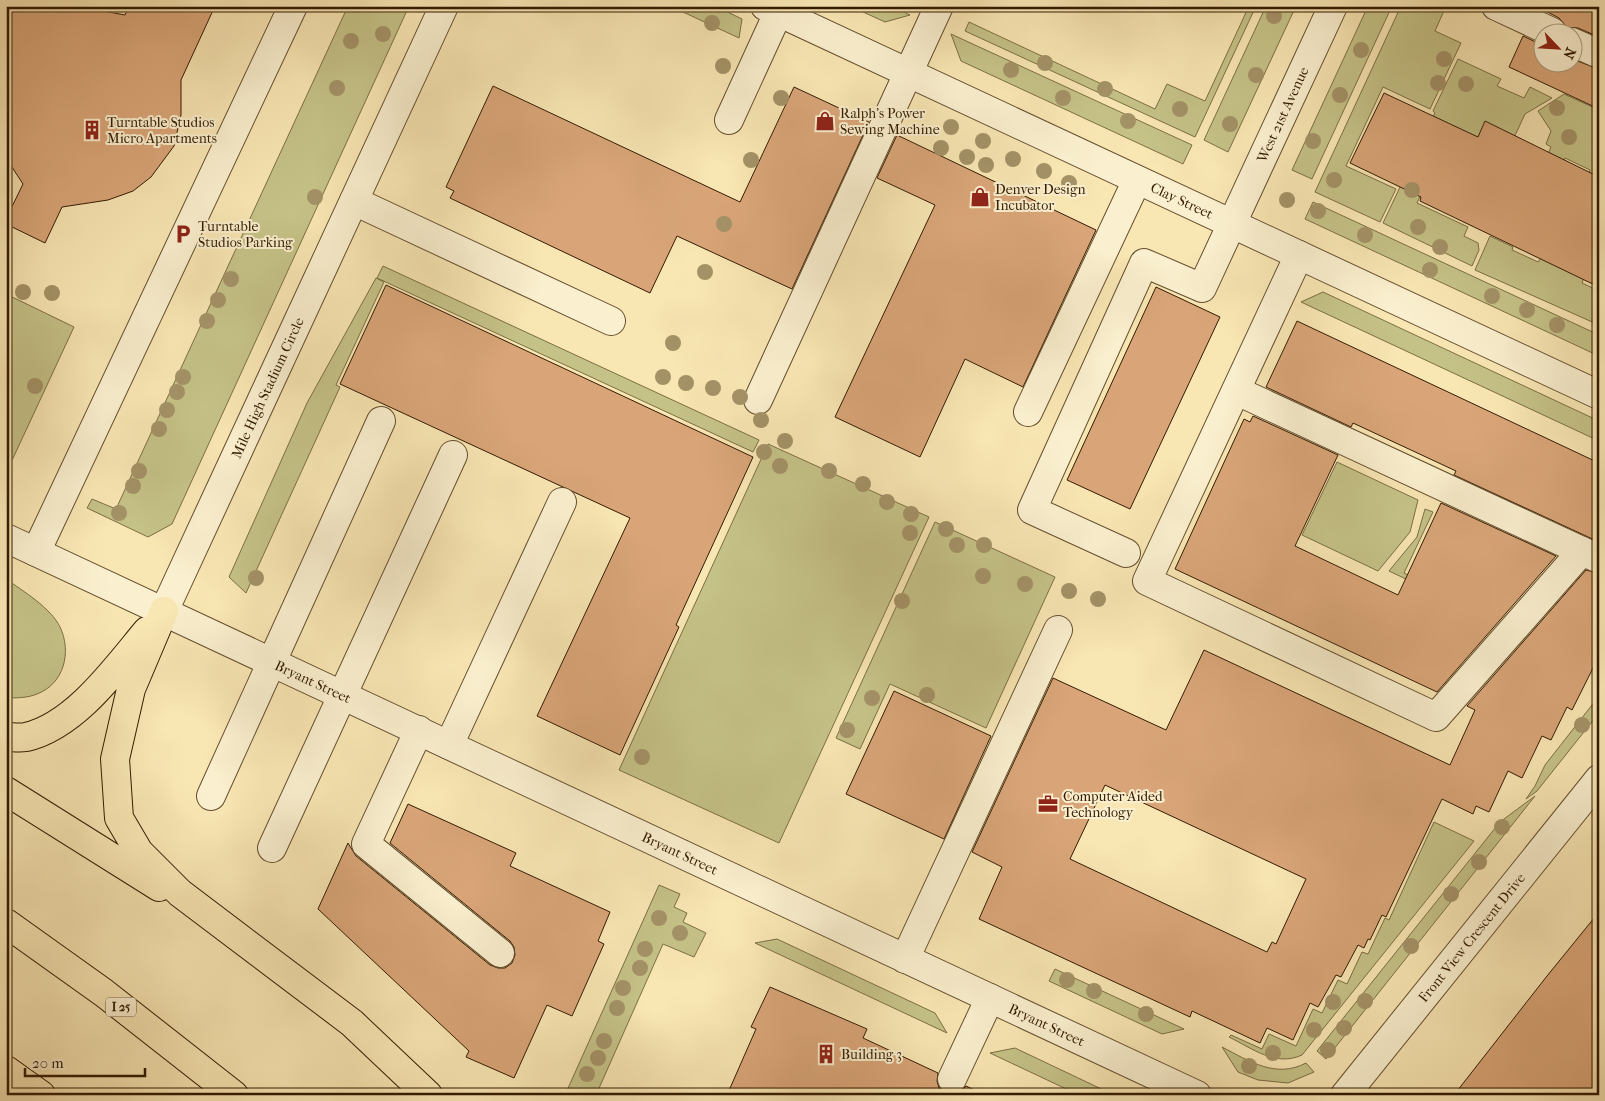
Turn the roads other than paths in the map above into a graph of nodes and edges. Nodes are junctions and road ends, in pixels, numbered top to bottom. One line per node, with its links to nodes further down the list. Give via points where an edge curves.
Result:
1 (293, 6): 25 (street)
2 (444, 6): 13 (street, Mile High Stadium Circle)
3 (939, 6): 10 (street)
4 (1333, 6): 14 (street, West 21st Avenue)
5 (1496, 6): 7 (street)
6 (772, 9): 10 (street, Clay Street); 11 (street)
7 (1532, 23)
8 (1582, 46): 9 (street)
9 (1599, 54)
10 (908, 73): 12 (street, Clay Street); 19 (street)
11 (729, 120)
12 (1137, 180): 14 (street, Clay Street); 20 (street)
13 (354, 201): 16 (street); 28 (street, Mile High Stadium Circle)
14 (1232, 224): 15 (street, Clay Street); 26 (street, West 21st Avenue, via 1202,288 1144,263 1032,510)
15 (1299, 255): 17 (street); 18 (street, Clay Street)
16 (611, 321)
17 (1237, 391): 27 (street); 27 (street, via 1147,581 1436,717)
18 (1599, 395)
19 (758, 400)
20 (1028, 412)
21 (381, 421): 30 (street)
22 (453, 455): 31 (street)
23 (562, 502): 34 (street)
24 (6, 538): 25 (street)
25 (36, 552): 28 (street)
26 (1126, 553)
27 (1590, 555)
28 (164, 611): 30 (street, Bryant Street); 33 (highway, via 107,679 77,708 52,725 25,737); 40 (highway, via 132,689 115,759 119,818 139,852 180,893)
29 (1058, 630): 42 (street)
30 (271, 662): 31 (street, Bryant Street); 37 (street)
31 (342, 695): 32 (street, Bryant Street); 38 (street)
32 (418, 730): 34 (street, Bryant Street); 41 (street, via 366,844)
33 (6, 737)
34 (450, 745): 42 (street, Bryant Street)
35 (1599, 779): 50 (street, Front View Crescent Drive)
36 (6, 792): 40 (highway)
37 (211, 796)
38 (272, 848)
39 (6, 923): 47 (highway, I 25, via 104,993)
40 (251, 945): 48 (highway, via 352,1023)
41 (500, 953)
42 (905, 959): 43 (street, Bryant Street)
43 (990, 998): 45 (street); 49 (street, Bryant Street)
44 (6, 1072): 46 (highway)
45 (952, 1079)
46 (37, 1092)
47 (234, 1095)
48 (428, 1095)
49 (1197, 1095)
50 (1345, 1095)

